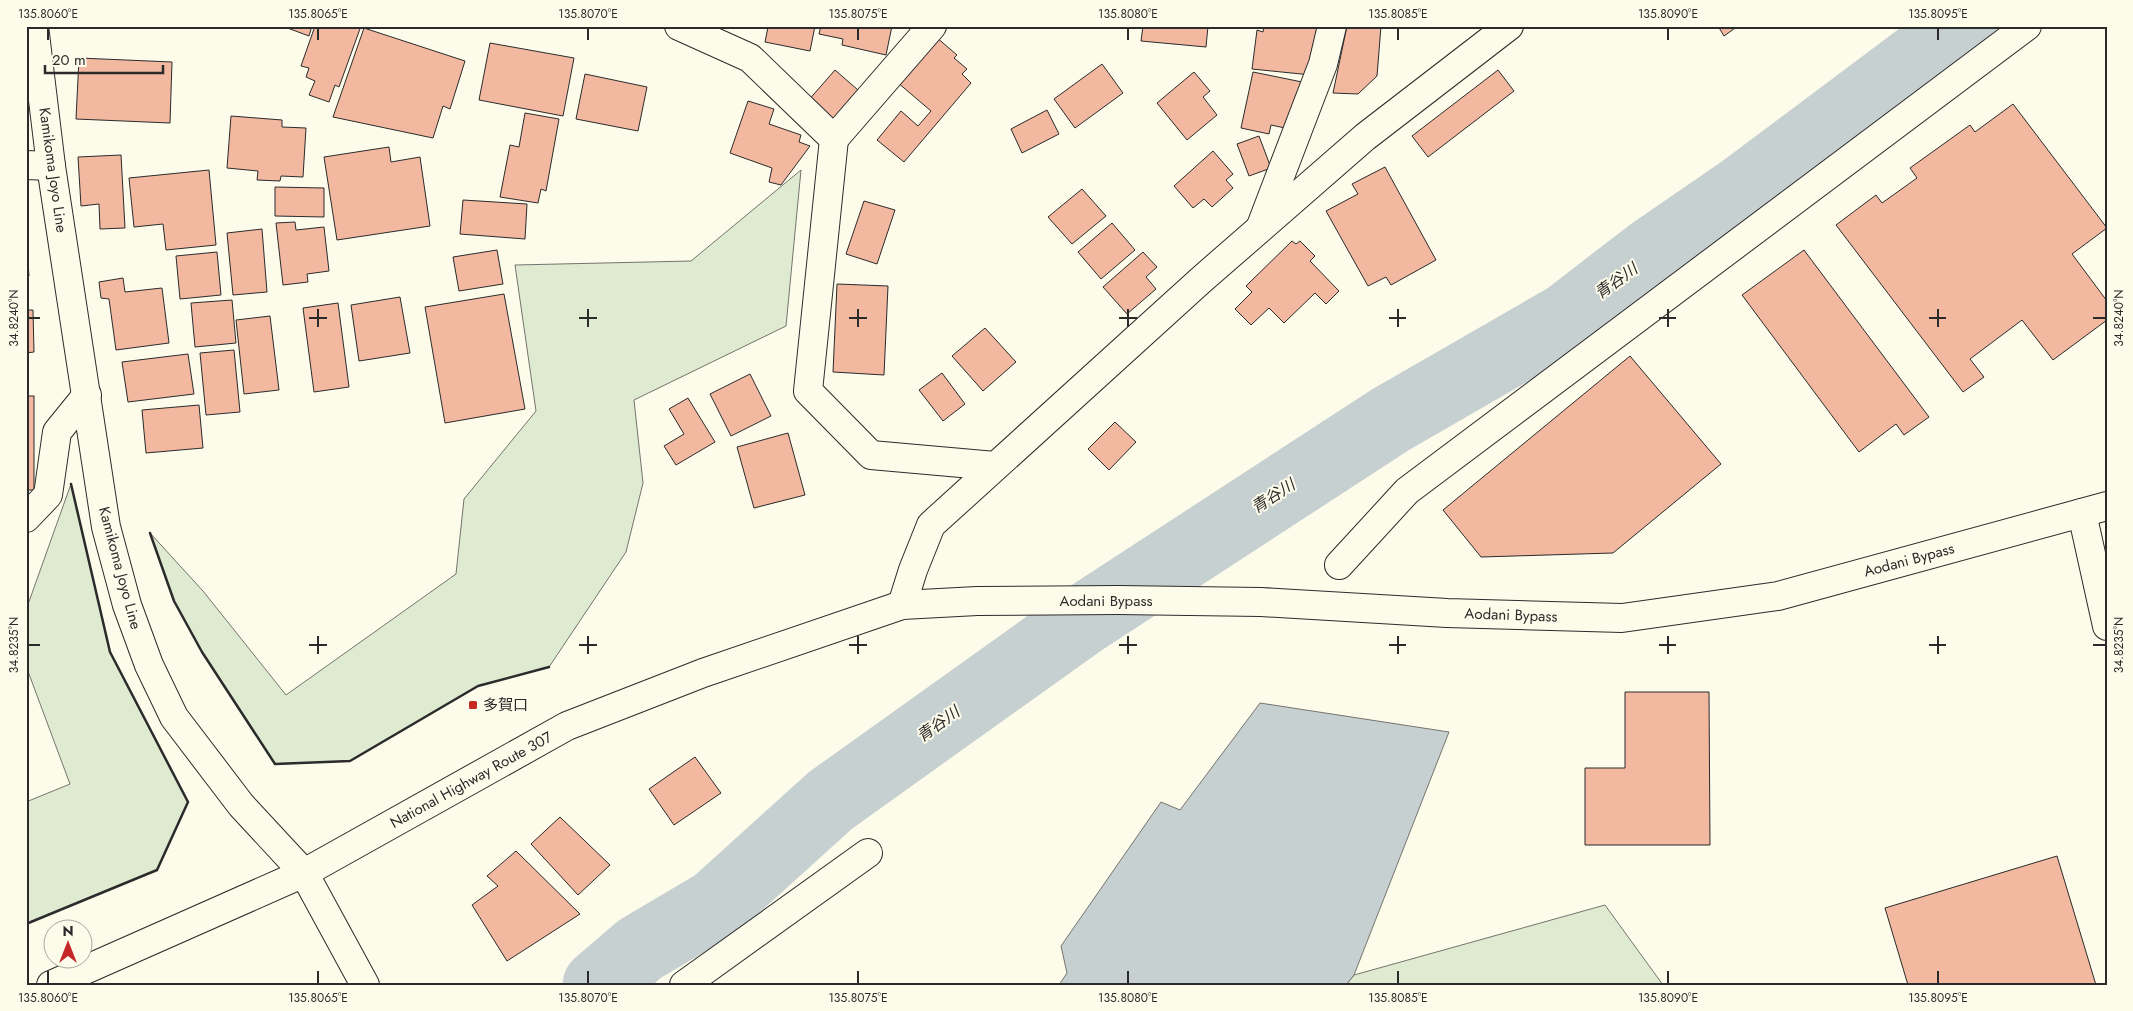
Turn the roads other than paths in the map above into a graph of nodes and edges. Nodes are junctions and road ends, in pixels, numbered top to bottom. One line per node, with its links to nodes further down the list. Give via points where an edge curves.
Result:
1 (34, 26): 8 (main road, Kamikoma Joyo Line)
2 (679, 26): 7 (main road, via 750,58)
3 (932, 26): 7 (main road)
4 (1332, 26): 9 (main road, via 1323,64)
5 (1509, 26): 9 (main road, via 1365,137)
6 (2027, 26): 14 (main road, via 1408,491)
7 (834, 139): 11 (main road, via 808,391 871,455)
8 (38, 166): 10 (main road, Kamikoma Joyo Line)
9 (1260, 229): 11 (main road)
10 (87, 395): 13 (main road, via 57,432 48,495); 18 (main road, Kamikoma Joyo Line, via 106,527 127,604 149,665 174,717 241,805)
11 (995, 466): 15 (main road, via 931,525)
12 (2095, 510): 15 (main road, Aodani Bypass, via 1778,596 1622,618 1447,613 1261,602 1118,600); 16 (main road)
13 (26, 518)
14 (1339, 565)
15 (902, 604): 18 (main road, National Highway Route 307, via 703,673 567,726)
16 (2107, 626)
17 (868, 853): 21 (main road)
18 (304, 873): 19 (main road, National Highway Route 307); 20 (main road, Kamikoma Joyo Line)
19 (51, 985)
20 (365, 985)
21 (684, 985)

